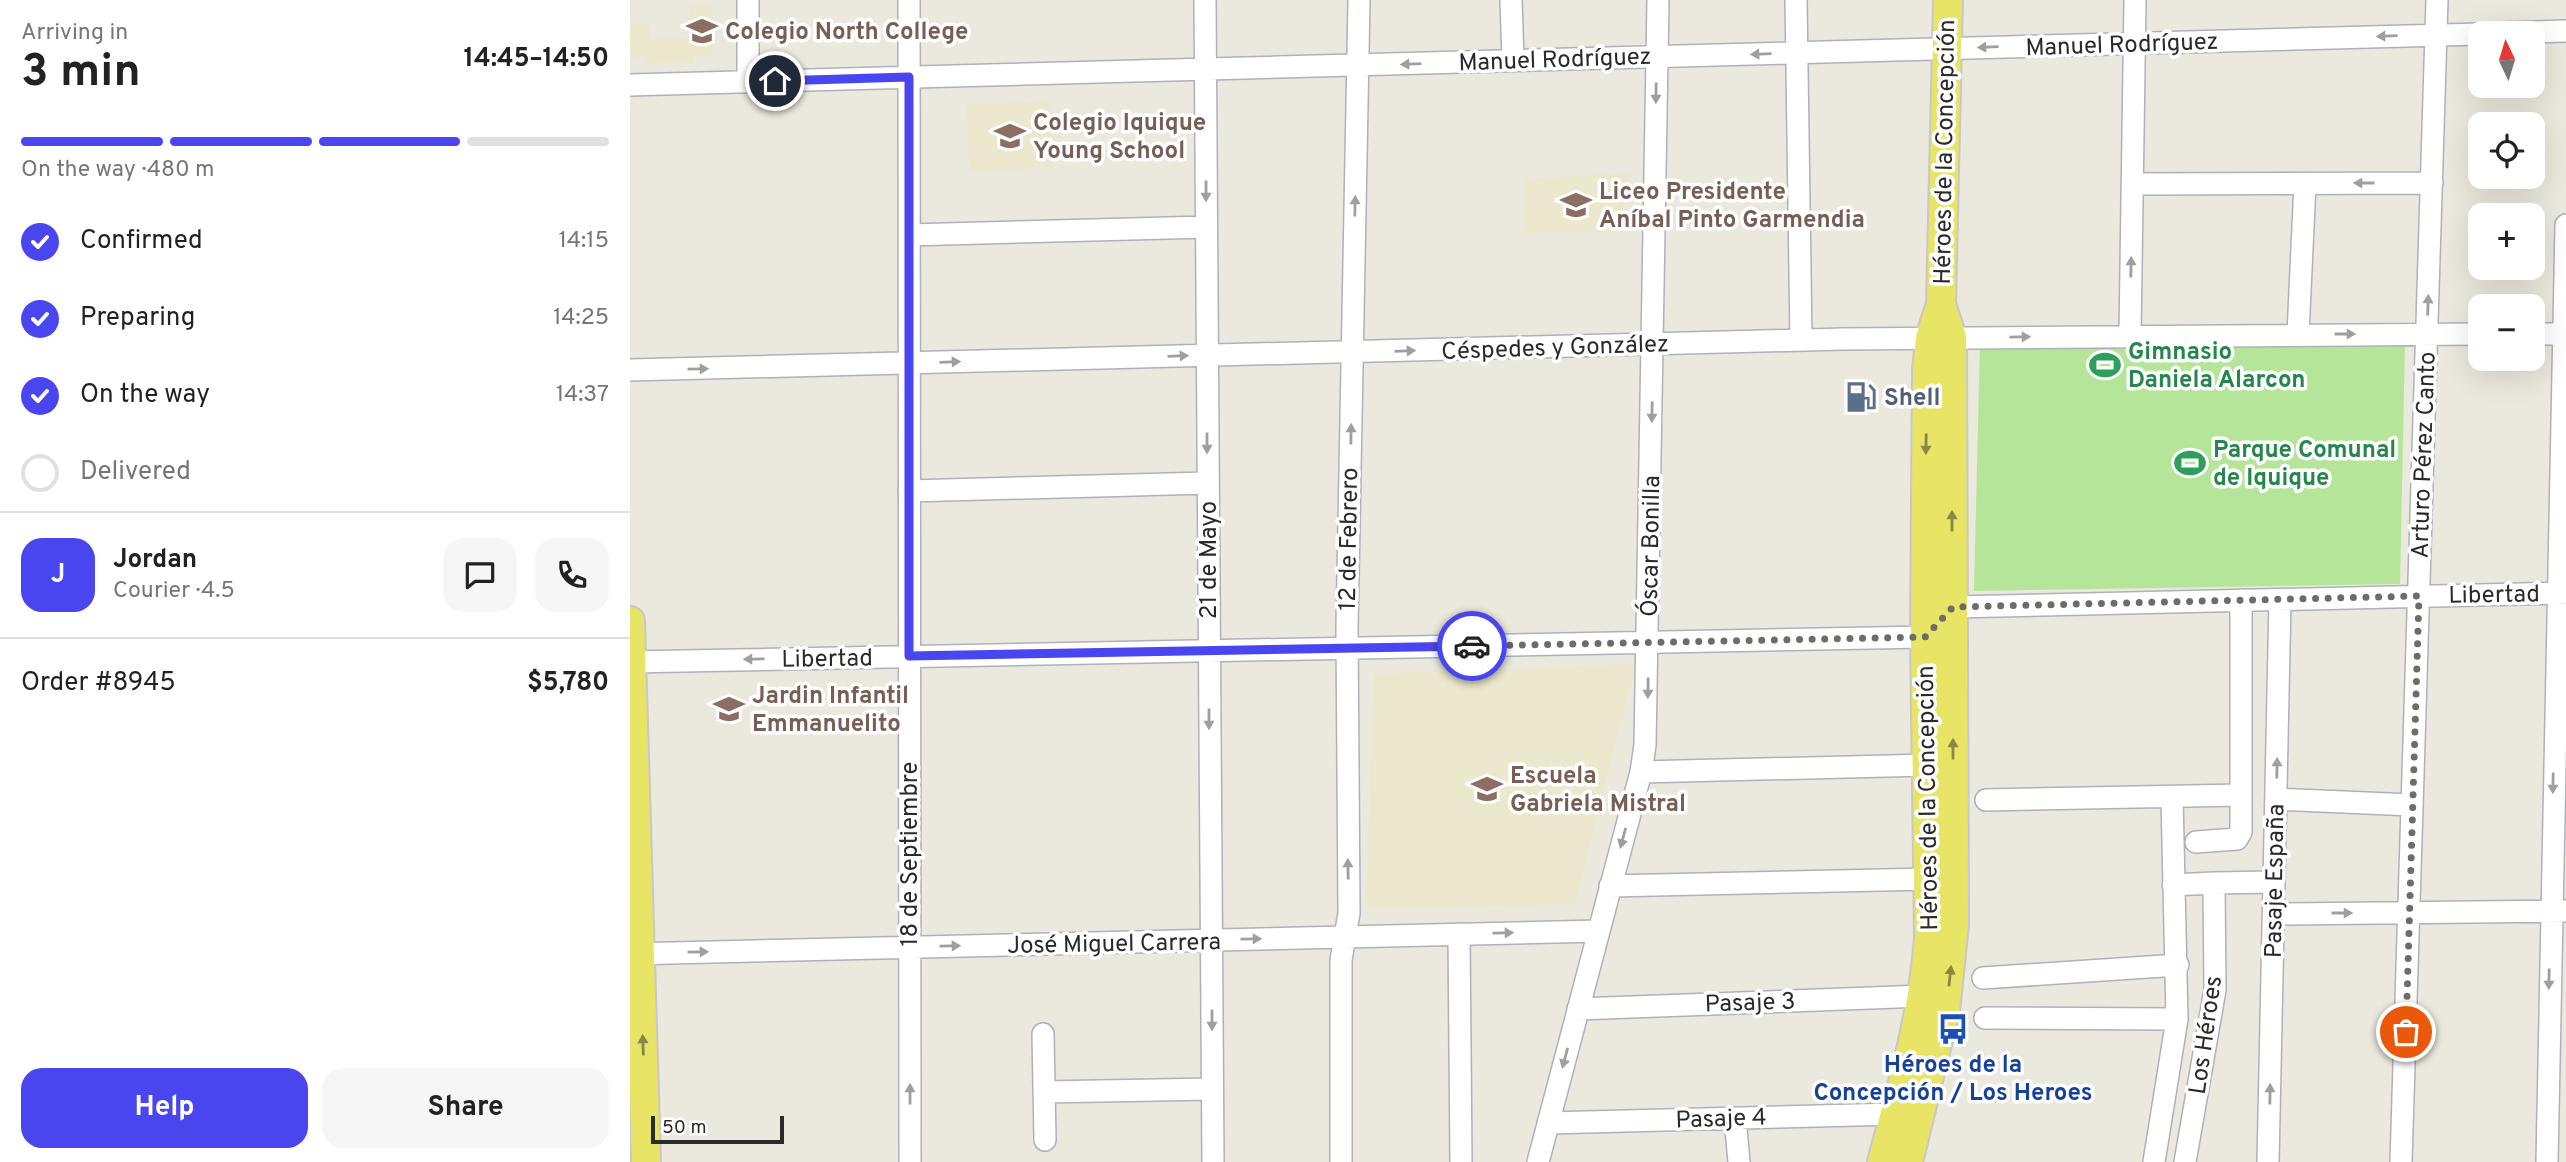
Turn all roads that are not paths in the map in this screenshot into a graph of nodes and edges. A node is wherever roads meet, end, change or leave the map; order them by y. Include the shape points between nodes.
1 (748, 0) edge
2 (909, 0) edge
3 (1205, 0) edge
4 (1359, 0) edge
5 (1511, 0) edge
6 (1657, 0) edge
7 (1796, 0) edge
8 (1948, 0) edge
9 (2135, 0) edge
10 (2437, 0) edge
11 (2545, 32) edge
12 (2566, 32) edge
13 (2468, 34) edge
14 (2436, 35) junction
15 (2135, 43) junction
16 (1948, 49) junction
17 (1798, 53) junction
18 (1657, 57) junction
19 (1513, 60) junction
20 (1358, 65) junction
21 (1205, 69) junction
22 (909, 77) junction
23 (748, 82) junction
24 (630, 85) edge
25 (2432, 183) junction
26 (2133, 184) junction
27 (2305, 184) junction
28 (2566, 225) edge
29 (1206, 227) junction
30 (909, 235) junction
31 (2298, 334) junction
32 (2427, 334) junction
33 (2468, 334) edge
34 (2545, 334) edge
35 (2564, 334) edge
36 (2130, 335) junction
37 (1941, 338) junction
38 (1801, 340) junction
39 (1654, 344) junction
40 (1352, 352) junction
41 (1207, 355) junction
42 (909, 363) junction
43 (630, 370) edge
44 (1207, 483) junction
45 (909, 491) junction
46 (2562, 593) edge
47 (2419, 596) junction
48 (2241, 600) junction
49 (2280, 600) junction
50 (1953, 607) junction
51 (630, 621) edge
52 (1925, 637) junction
53 (1648, 643) junction
54 (1346, 649) junction
55 (1208, 651) junction
56 (909, 656) junction
57 (631, 662) edge
58 (1927, 765) junction
59 (1641, 772) junction
60 (2241, 795) junction
61 (2172, 797) junction
62 (2276, 799) junction
63 (1986, 800) dead end
64 (2412, 804) junction
65 (2196, 842) dead end
66 (1930, 879) junction
67 (2274, 882) junction
68 (2214, 883) junction
69 (2173, 885) junction
70 (1610, 886) junction
71 (2558, 911) edge
72 (2409, 912) junction
73 (2274, 914) junction
74 (1598, 931) junction
75 (1460, 934) junction
76 (1345, 937) junction
77 (1211, 940) junction
78 (909, 947) junction
79 (635, 954) edge
80 (2178, 965) junction
81 (1983, 978) dead end
82 (1923, 996) junction
83 (1578, 1009) junction
84 (1985, 1018) dead end
85 (2177, 1019) junction
86 (1043, 1034) dead end
87 (637, 1082) edge
88 (1212, 1088) junction
89 (1044, 1092) junction
90 (1895, 1114) junction
91 (1735, 1118) junction
92 (1548, 1123) junction
93 (1045, 1140) dead end
94 (646, 1162) edge
95 (910, 1162) edge
96 (1213, 1162) edge
97 (1341, 1162) edge
98 (1461, 1162) edge
99 (1538, 1162) edge
100 (1739, 1162) edge
101 (1882, 1162) edge
102 (1908, 1162) edge
103 (2154, 1162) edge
104 (2185, 1162) edge
105 (2268, 1162) edge
106 (2402, 1162) edge
107 (2547, 1162) edge

1 - 23 street
2 - 22 street, 18 de Septiembre
3 - 21 street, 21 de Mayo
4 - 20 street, 12 de Febrero
5 - 19 street
6 - 18 street, Óscar Bonilla
7 - 17 street
8 - 16 main road, Héroes de la Concepción
9 - 15 street
10 - 14 street, Arturo Pérez Canto
11 - 12 street
13 - 14 street, Manuel Rodríguez
14 -> 15 street, Manuel Rodríguez
14 - 25 street, Arturo Pérez Canto
15 -> 16 street, Manuel Rodríguez
15 - 26 street
16 - 17 street, Manuel Rodríguez
16 - 37 main road, Héroes de la Concepción
17 -> 18 street, Manuel Rodríguez
17 - 38 street
18 - 19 street, Manuel Rodríguez
18 -> 39 street, Óscar Bonilla
19 -> 20 street, Manuel Rodríguez
20 - 21 street, Manuel Rodríguez
40 -> 20 street, 12 de Febrero
21 - 22 street, Manuel Rodríguez
21 -> 29 street, 21 de Mayo
22 - 23 street, Manuel Rodríguez
22 - 30 street, 18 de Septiembre
23 - 24 street, Manuel Rodríguez
25 -> 27 street
32 -> 25 street, Arturo Pérez Canto
26 - 27 street
36 -> 26 street
27 - 31 street
28 - 35 street
29 - 30 street
29 - 41 street, 21 de Mayo
30 - 42 street, 18 de Septiembre
31 -> 32 street, Céspedes y González
31 - 36 street, Céspedes y González
32 - 33 street, Céspedes y González
32 - 47 street, Arturo Pérez Canto
34 - 35 street
35 - 46 street
37 -> 36 street, Céspedes y González
37 - 38 street, Céspedes y González
50 -> 37 main road, Héroes de la Concepción
37 -> 52 main road, Héroes de la Concepción via 1927,371
38 - 39 street, Céspedes y González
40 -> 39 street, Céspedes y González
39 -> 53 street, Óscar Bonilla
40 - 41 street, Céspedes y González
54 -> 40 street, 12 de Febrero
42 -> 41 street, Céspedes y González
41 -> 44 street, 21 de Mayo
43 -> 42 street, Céspedes y González
42 - 45 street, 18 de Septiembre
44 - 45 street
44 - 55 street, 21 de Mayo
45 - 56 street, 18 de Septiembre
46 - 47 street, Libertad
46 -> 71 street
47 - 49 street, Libertad
47 - 64 street, Arturo Pérez Canto
48 - 49 street, Libertad
48 - 50 street, Libertad
48 - 60 street
62 -> 49 street, Pasaje España
50 - 52 street
102 -> 50 main road, Héroes de la Concepción via 1940,1040 1953,954
51 - 57 main road
52 - 53 street, Libertad
52 - 58 main road, Héroes de la Concepción
53 - 54 street, Libertad
53 -> 59 street, Óscar Bonilla
54 - 55 street, Libertad
76 -> 54 street, 12 de Febrero via 1349,913
55 - 56 street, Libertad
55 -> 77 street, 21 de Mayo
56 -> 57 street, Libertad
56 - 78 street, 18 de Septiembre
57 - 79 main road
58 - 59 street
58 - 66 main road, Héroes de la Concepción
59 -> 70 street, Óscar Bonilla
60 - 61 street
60 - 65 street via 2237,839
61 - 63 street
61 - 69 street
62 - 64 street
62 - 67 street, Pasaje España
64 - 72 street, Arturo Pérez Canto
66 - 70 street
66 - 82 main road, Héroes de la Concepción
67 - 68 street
67 - 73 street, Pasaje España
68 - 69 street
68 - 104 street, Los Héroes via 2215,990
69 - 80 street
70 - 74 street, Óscar Bonilla
71 - 72 street
71 -> 107 street
73 -> 72 street
72 - 106 street, Arturo Pérez Canto
105 -> 73 street, Pasaje España
75 -> 74 street, José Miguel Carrera
74 - 83 street, Óscar Bonilla
75 - 76 street, José Miguel Carrera
75 - 98 street
77 -> 76 street, José Miguel Carrera
76 - 97 street, 12 de Febrero
78 -> 77 street, José Miguel Carrera
77 -> 88 street, 21 de Mayo
79 -> 78 street, José Miguel Carrera
95 -> 78 street, 18 de Septiembre
87 -> 79 main road
80 - 81 street
80 - 85 street
82 - 83 street, Pasaje 3
82 - 90 main road, Héroes de la Concepción
83 -> 92 street, Óscar Bonilla
84 - 85 street
85 - 103 street
86 - 89 street
87 - 94 main road
88 - 89 street
88 - 96 street, 21 de Mayo
89 - 93 street
90 - 91 street, Pasaje 4
90 - 101 main road, Héroes de la Concepción
91 - 92 street, Pasaje 4
91 - 100 street
92 - 99 street, Óscar Bonilla

